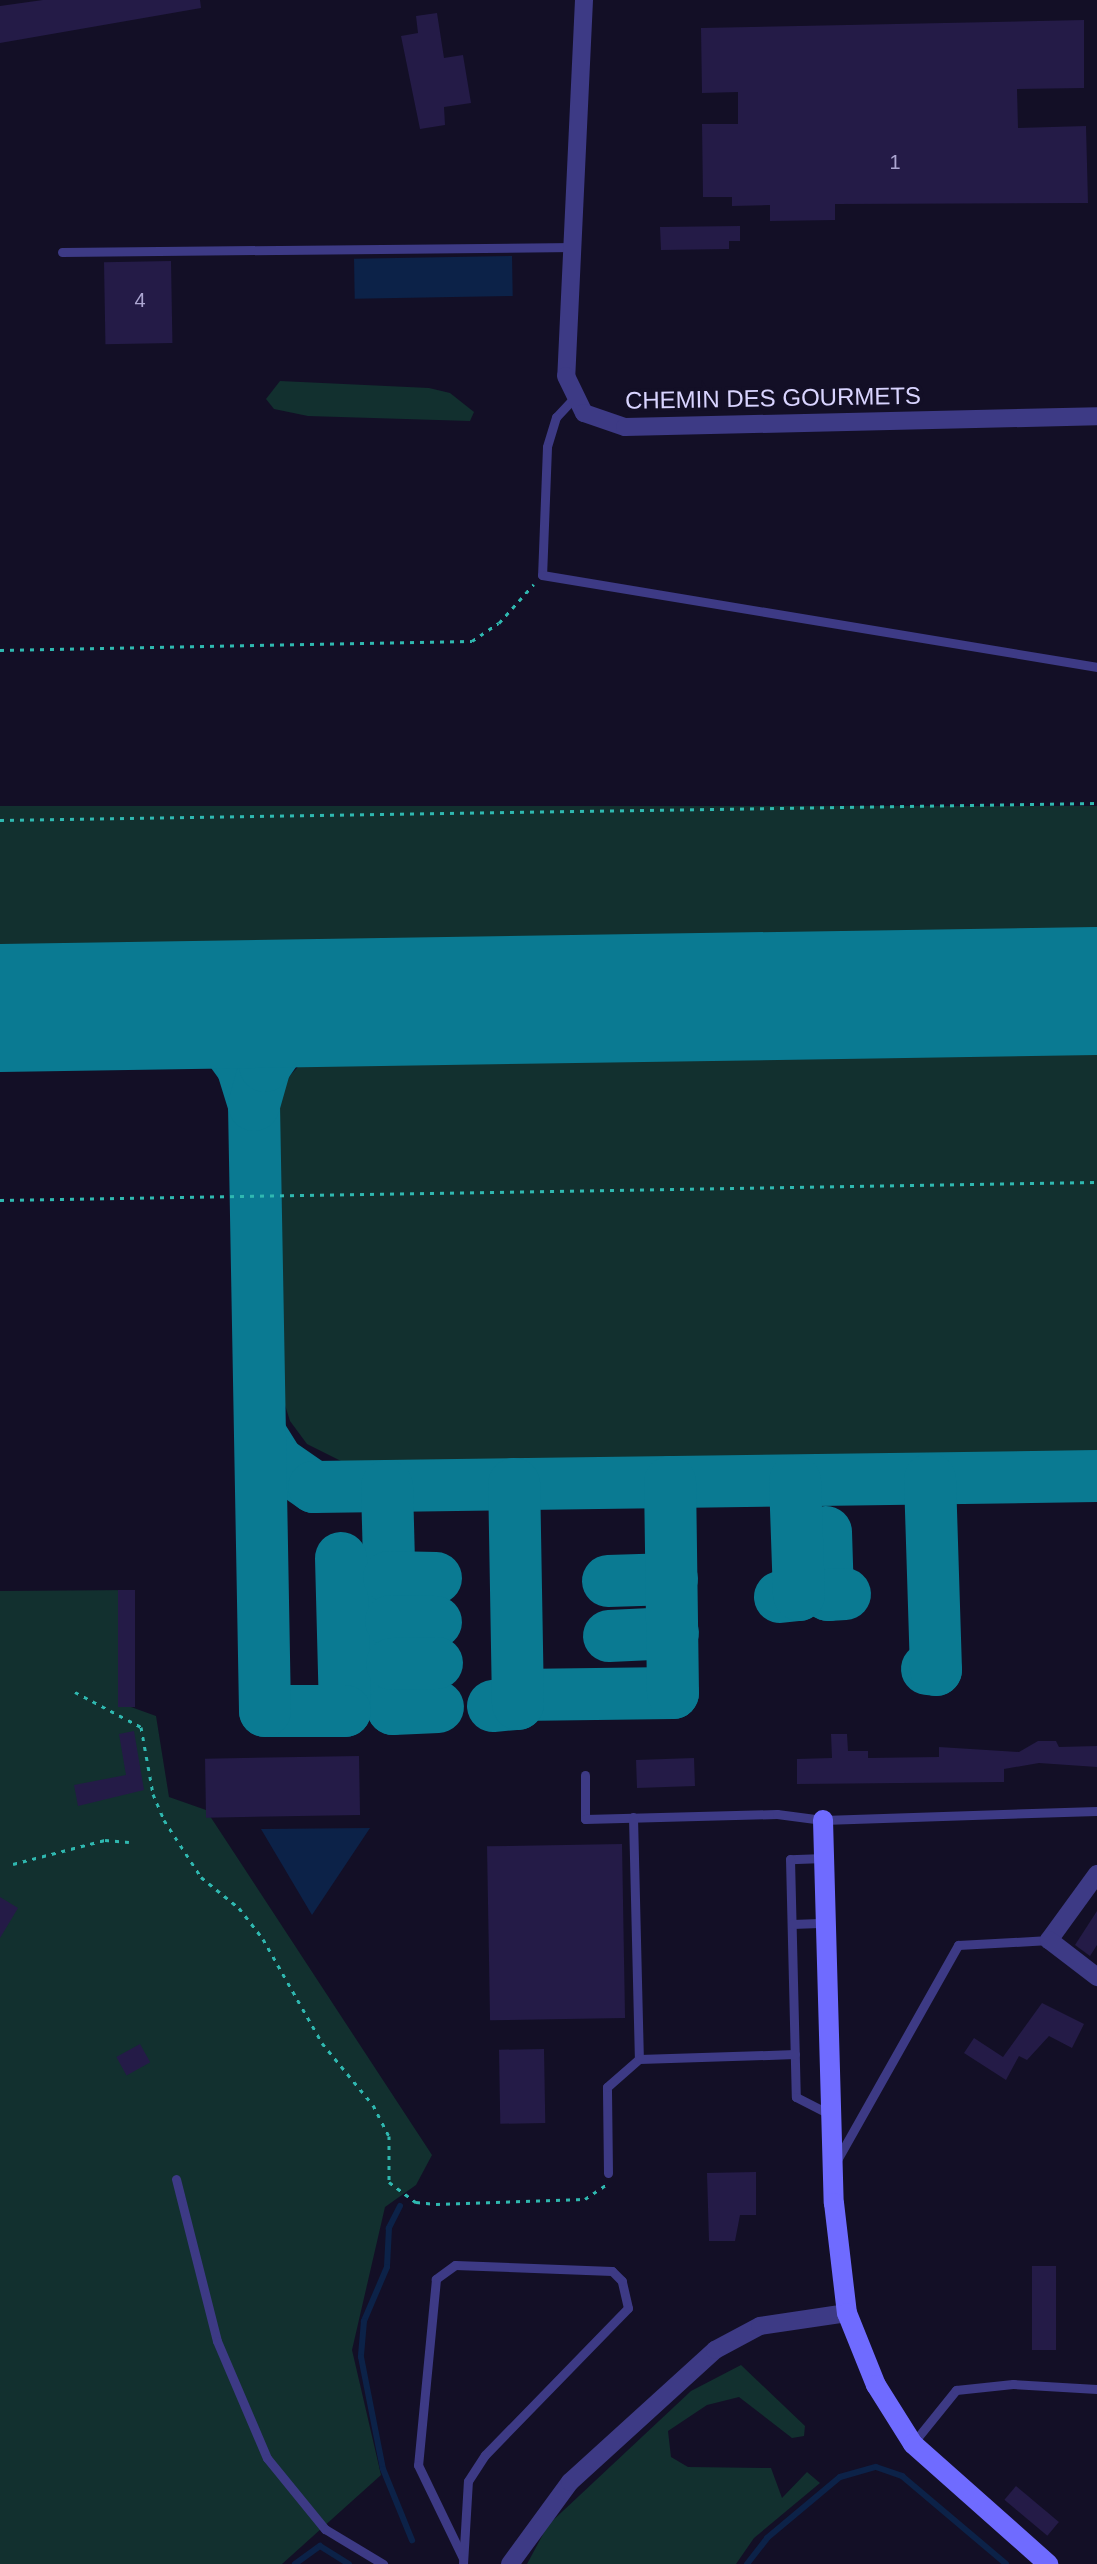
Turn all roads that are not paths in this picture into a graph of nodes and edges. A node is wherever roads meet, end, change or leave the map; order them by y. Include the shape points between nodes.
1 (584, 0) edge
2 (575, 247) junction
3 (62, 252) dead end
4 (573, 399) junction
5 (1097, 416) edge
6 (1097, 667) edge
7 (585, 1775) dead end
8 (1097, 1811) edge
9 (633, 1817) junction
10 (823, 1820) junction
11 (824, 1858) junction
12 (1097, 1874) edge
13 (826, 1923) junction
14 (792, 1924) junction
15 (1049, 1940) junction
16 (1097, 1977) edge
17 (795, 2054) junction
18 (639, 2059) junction
19 (832, 2115) junction
20 (833, 2166) junction
21 (608, 2173) road end
22 (176, 2179) dead end
23 (847, 2313) junction
24 (1097, 2389) edge
25 (913, 2444) junction
26 (463, 2561) edge
27 (383, 2564) edge
28 (510, 2564) edge
29 (1048, 2564) edge

1 - 2 street
2 - 3 lane
2 - 4 street via 566,376
4 - 5 street, CHEMIN DES GOURMETS via 600,423 625,427
4 - 6 lane via 556,417 547,447 542,575
7 - 9 lane via 585,1819
8 - 10 lane
9 - 10 lane via 777,1814
9 - 18 lane
10 - 11 street
11 - 13 street
11 - 14 lane via 790,1859
12 - 15 street
13 - 14 lane
13 - 19 street
14 - 17 lane
15 - 16 street
15 - 20 lane via 958,1945
17 - 18 lane
17 - 19 lane via 796,2097
18 - 21 lane via 607,2087
19 - 20 street
20 - 23 street via 837,2259
22 - 27 lane via 217,2341 267,2458 325,2529
23 - 25 street via 876,2385
23 - 28 street via 760,2326 728,2341 570,2482
24 - 25 lane via 1013,2384 956,2390
25 - 29 street
26 - 26 lane via 418,2465 436,2279 455,2265 612,2271 622,2281 628,2308 485,2455 468,2481

